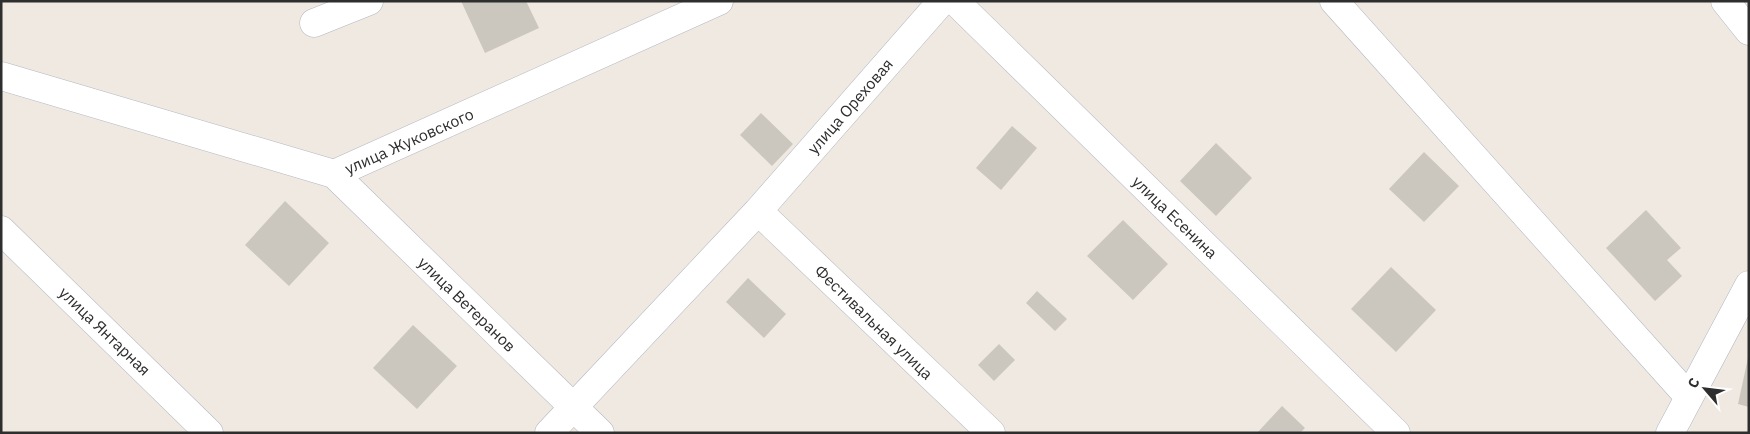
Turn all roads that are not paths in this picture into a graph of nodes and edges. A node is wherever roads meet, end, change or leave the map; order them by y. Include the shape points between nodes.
1 (369, 1) edge
2 (719, 1) edge
3 (942, 1) edge
4 (955, 1) edge
5 (1334, 1) edge
6 (1725, 1) edge
7 (314, 23) dead end
8 (1749, 31) edge
9 (1, 76) edge
10 (334, 174) junction
11 (758, 211) junction
12 (1, 230) edge
13 (1749, 284) edge
14 (1689, 397) junction
15 (573, 407) junction
16 (209, 433) edge
17 (549, 433) edge
18 (600, 433) edge
19 (991, 433) edge
20 (1396, 433) edge
21 (1670, 433) edge

1 - 7 street
2 - 10 street, улица Жуковского
3 - 11 street, улица Ореховая
4 - 20 street, улица Есенина
5 - 14 street
6 - 8 street
9 - 10 street, улица Жуковского
10 - 15 street, улица Ветеранов
11 - 15 street, улица Ореховая
11 - 19 street, Фестивальная улица
12 - 16 street, улица Янтарная
13 - 14 street
14 - 21 street
15 - 17 street, улица Ореховая
15 - 18 street, улица Ветеранов

